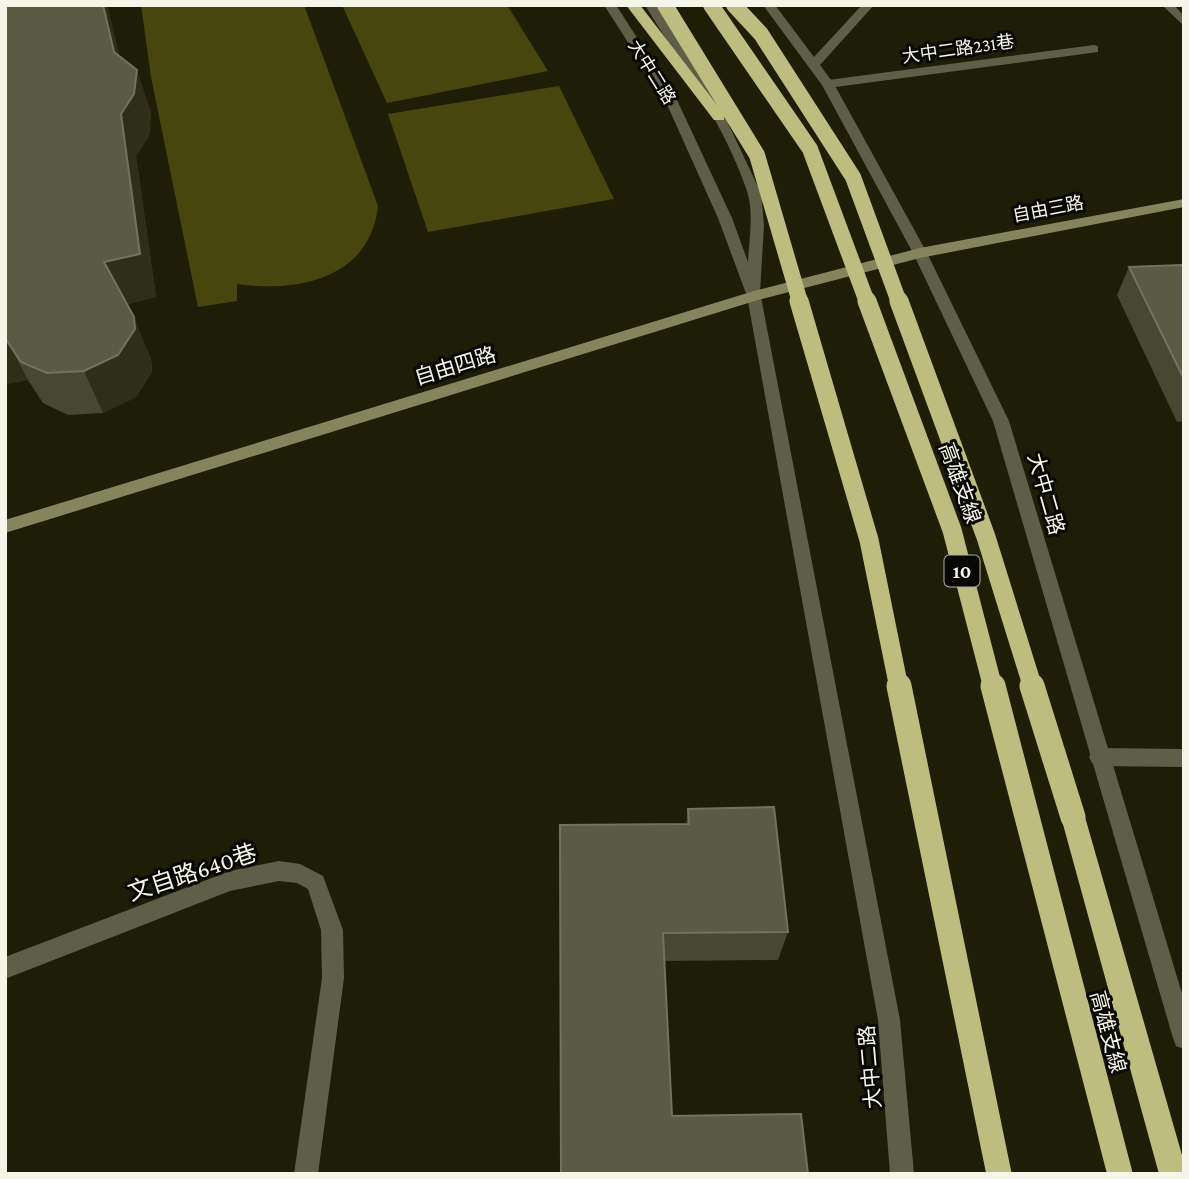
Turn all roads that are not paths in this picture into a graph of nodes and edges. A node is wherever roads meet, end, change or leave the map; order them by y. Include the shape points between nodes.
1 (610, 5) edge
2 (633, 5) edge
3 (651, 5) edge
4 (665, 5) edge
5 (711, 5) edge
6 (734, 5) edge
7 (769, 5) edge
8 (868, 5) edge
9 (1168, 5) edge
10 (1184, 23) edge
11 (1094, 49) dead end
12 (815, 64) junction
13 (828, 85) junction
14 (719, 117) junction
15 (1184, 203) edge
16 (920, 253) junction
17 (754, 296) junction
18 (5, 527) edge
19 (1099, 757) junction
20 (1184, 758) edge
21 (5, 968) edge
22 (1184, 1038) edge
23 (306, 1174) edge
24 (902, 1174) edge
25 (999, 1174) edge
26 (1120, 1174) edge
27 (1173, 1174) edge

1 - 17 street, 大中二路 via 671,100 725,218
2 - 14 highway
3 - 14 street, 大中二路
4 - 25 highway, bridge via 757,155 869,540
5 - 26 highway, 高雄支線 / 10, bridge via 810,149 952,530
6 - 27 highway, bridge via 761,34 853,177 986,537 1073,817
7 - 12 street, 大中二路
8 - 12 street
9 - 10 street
11 - 13 street, 大中二路231巷
12 - 13 street, 大中二路
13 - 16 street, 大中二路
14 - 17 street, 大中二路 via 754,193
15 - 16 street, 自由三路
16 - 17 street, 自由四路
16 - 19 street, 大中二路 via 1001,421
17 - 18 street, 自由四路
17 - 24 street, 大中二路 via 889,1020
19 - 20 street
19 - 22 street, 大中二路
21 - 23 street, 文自路640巷 via 230,881 279,871 300,874 316,883 332,930 333,978

